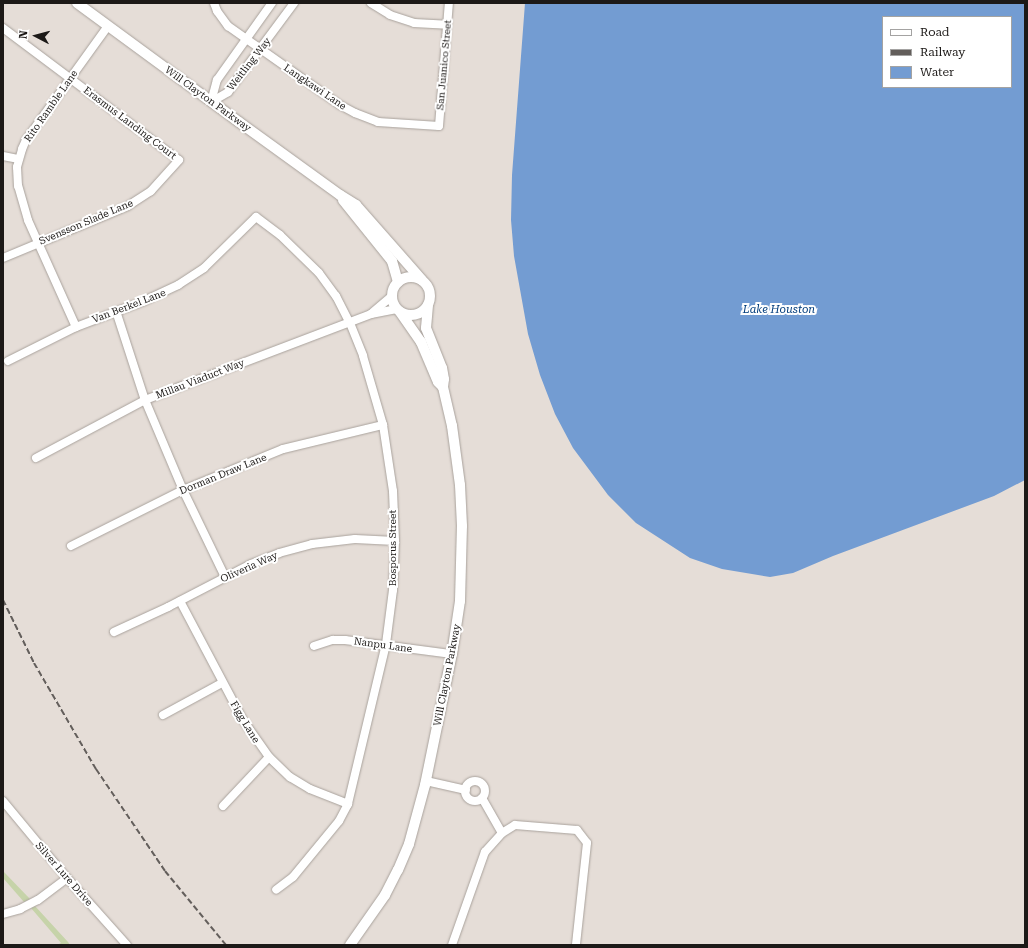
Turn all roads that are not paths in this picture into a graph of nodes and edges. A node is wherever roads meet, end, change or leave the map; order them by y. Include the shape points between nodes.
1 (77, 3) edge
2 (214, 3) edge
3 (272, 3) edge
4 (294, 3) edge
5 (371, 3) edge
6 (449, 3) edge
7 (447, 25) junction
8 (108, 26) junction
9 (3, 28) edge
10 (246, 39) junction
11 (260, 49) junction
12 (71, 78) junction
13 (211, 102) junction
14 (439, 126) joint
15 (3, 156) edge
16 (18, 159) junction
17 (179, 160) joint
18 (340, 195) junction
19 (256, 218) joint
20 (38, 242) junction
21 (3, 258) edge
22 (422, 280) junction
23 (398, 282) junction
24 (392, 296) junction
25 (428, 306) junction
26 (116, 311) junction
27 (398, 311) junction
28 (371, 314) junction
29 (350, 323) junction
30 (76, 326) junction
31 (8, 362) dead end
32 (443, 387) junction
33 (145, 400) junction
34 (383, 424) junction
35 (36, 458) dead end
36 (183, 490) junction
37 (395, 541) junction
38 (71, 546) dead end
39 (225, 577) junction
40 (180, 601) junction
41 (114, 632) dead end
42 (386, 644) junction
43 (314, 646) dead end
44 (452, 654) junction
45 (222, 683) junction
46 (163, 715) dead end
47 (268, 758) junction
48 (426, 781) junction
49 (466, 790) junction
50 (482, 798) junction
51 (3, 801) edge
52 (348, 804) junction
53 (223, 806) dead end
54 (502, 833) junction
55 (66, 878) junction
56 (276, 890) dead end
57 (3, 914) edge
58 (127, 945) edge
59 (350, 945) edge
60 (452, 945) edge
61 (576, 945) edge

1 - 8 street, Will Clayton Parkway
2 - 10 street, Langkawi Lane via 228,26
3 - 10 street, Weitling Way
4 - 11 street, Weitling Way
5 - 7 street via 390,15 414,23
6 - 7 street, San Juanico Street
7 - 14 street, San Juanico Street
8 - 12 street, Rito Ramble Lane
8 - 13 street, Will Clayton Parkway
9 - 12 street, Erasmus Landing Court
10 - 11 street, Langkawi Lane
10 - 13 street, Weitling Way via 217,80
11 - 13 street, Weitling Way via 228,92
11 - 14 street, Langkawi Lane via 355,113 378,122
12 - 16 street, Rito Ramble Lane via 26,140
12 - 17 street, Erasmus Landing Court
13 - 18 street, Will Clayton Parkway
15 - 16 street
16 - 20 street, Rito Ramble Lane via 18,186
17 - 20 street, Svensson Slade Lane via 151,190 128,206
18 - 22 street, Will Clayton Parkway via 356,205
18 - 23 street, Will Clayton Parkway via 392,261
19 - 26 street, Van Berkel Lane via 215,258 190,278 160,294
19 - 29 street, Bosporus Street via 280,235 319,273 336,296
20 - 21 street, Svensson Slade Lane
20 - 30 street, Rito Ramble Lane
22 - 23 street via 411,277
22 - 25 street via 429,289
23 - 24 street
24 - 27 street
24 - 28 street, Millau Viaduct Way
25 - 27 street via 415,315
25 - 32 street, Will Clayton Parkway via 426,328 442,368
26 - 30 street, Van Berkel Lane
26 - 33 street
27 - 28 street, Millau Viaduct Way
27 - 32 street, Will Clayton Parkway via 421,342 438,382
28 - 29 street, Millau Viaduct Way
29 - 33 street, Millau Viaduct Way
29 - 34 street, Bosporus Street via 363,356
30 - 31 street, Van Berkel Lane
32 - 44 street, Will Clayton Parkway via 457,456 462,526 460,601
33 - 35 street, Millau Viaduct Way
33 - 36 street
34 - 36 street, Dorman Draw Lane via 283,449
34 - 37 street, Bosporus Street via 393,491
36 - 38 street, Dorman Draw Lane
36 - 39 street
37 - 39 street, Oliveria Way via 355,539 312,544 279,553
37 - 42 street, Bosporus Street via 393,590
39 - 40 street, Oliveria Way
40 - 41 street, Oliveria Way
40 - 45 street, Figg Lane
42 - 43 street, Nanpu Lane via 333,640
42 - 44 street, Nanpu Lane
42 - 52 street, Bosporus Street
44 - 48 street, Will Clayton Parkway
45 - 46 street
45 - 47 street, Figg Lane via 252,736
47 - 52 street, Figg Lane via 290,777 329,798
47 - 53 street
48 - 49 street
48 - 59 street, Will Clayton Parkway via 398,870 385,895
49 - 50 street via 471,800 477,801
49 - 50 street via 472,782 478,782 485,789
50 - 54 street
51 - 55 street, Silver Lure Drive
52 - 56 street, Bosporus Street via 339,821 293,877
54 - 60 street via 485,852
54 - 61 street via 515,825 577,830 587,843
55 - 57 street via 38,900
55 - 58 street, Silver Lure Drive

